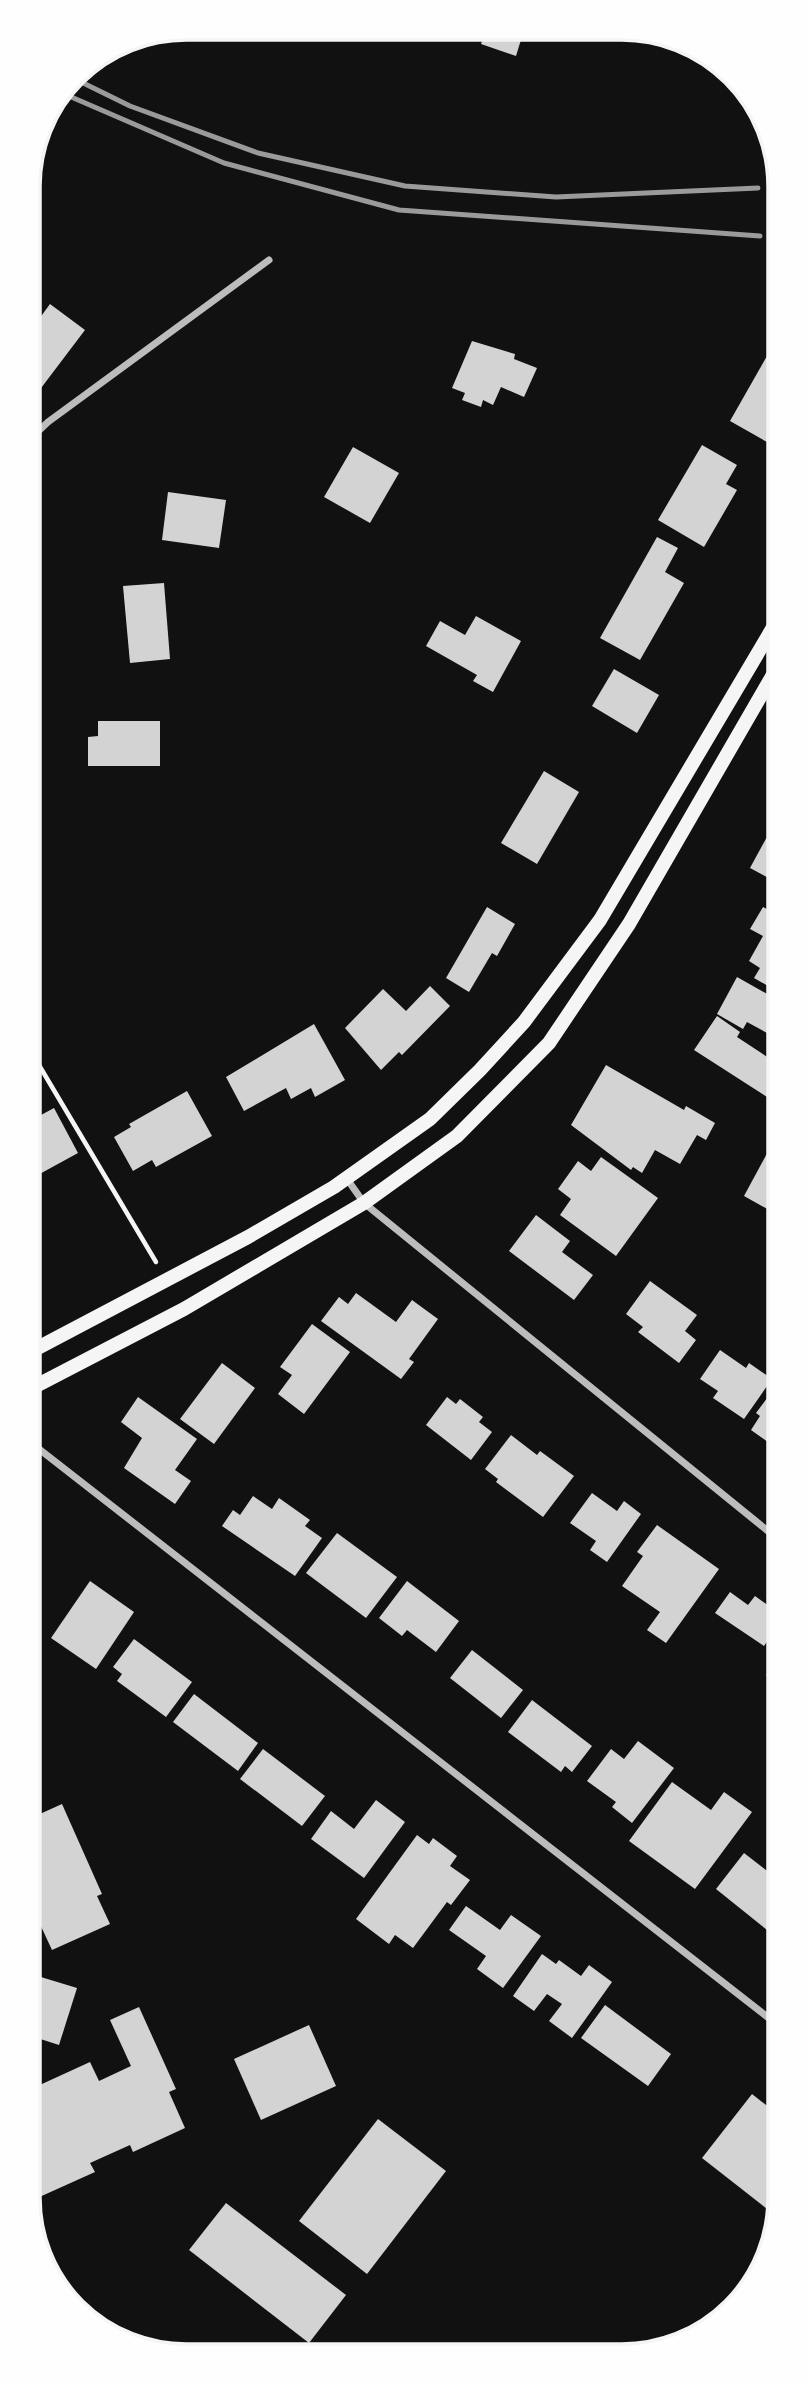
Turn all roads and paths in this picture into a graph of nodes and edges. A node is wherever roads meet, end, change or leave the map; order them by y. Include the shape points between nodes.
1 (269, 260) dead end
2 (41, 429) edge
3 (768, 636) edge
4 (768, 684) edge
5 (41, 1068) edge
6 (347, 1178) junction
7 (364, 1203) junction
8 (166, 1279) junction
9 (40, 1346) edge
10 (40, 1384) edge
11 (40, 1450) edge
12 (767, 1531) edge
13 (767, 2017) edge

1 - 2 street
3 - 6 main road via 600,920 524,1022 430,1119
4 - 7 main road via 629,924 550,1043 457,1136
5 - 8 path
6 - 7 street
6 - 8 main road
7 - 10 main road via 184,1309
7 - 12 street
8 - 9 main road
11 - 13 street

